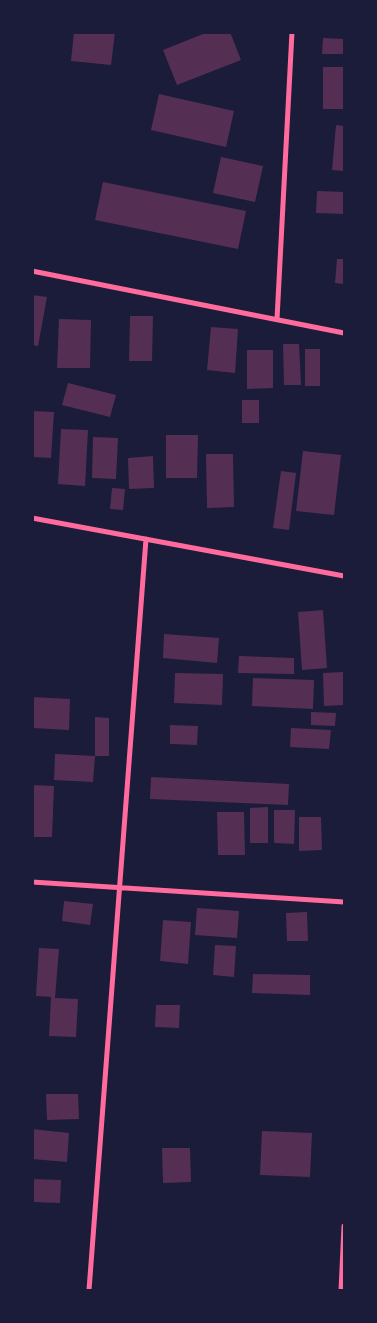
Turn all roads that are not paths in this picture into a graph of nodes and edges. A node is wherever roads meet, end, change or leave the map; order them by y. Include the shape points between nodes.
1 (292, 32) edge
2 (32, 271) edge
3 (276, 319) junction
4 (344, 333) edge
5 (32, 518) edge
6 (146, 539) junction
7 (344, 576) edge
8 (32, 882) edge
9 (119, 887) junction
10 (344, 902) edge
11 (344, 1226) edge
12 (90, 1290) edge
13 (341, 1290) edge

1 - 3 street
2 - 3 street
3 - 4 street
5 - 6 street
6 - 7 street
6 - 9 street
8 - 9 street
9 - 10 street
9 - 12 street
11 - 13 street

